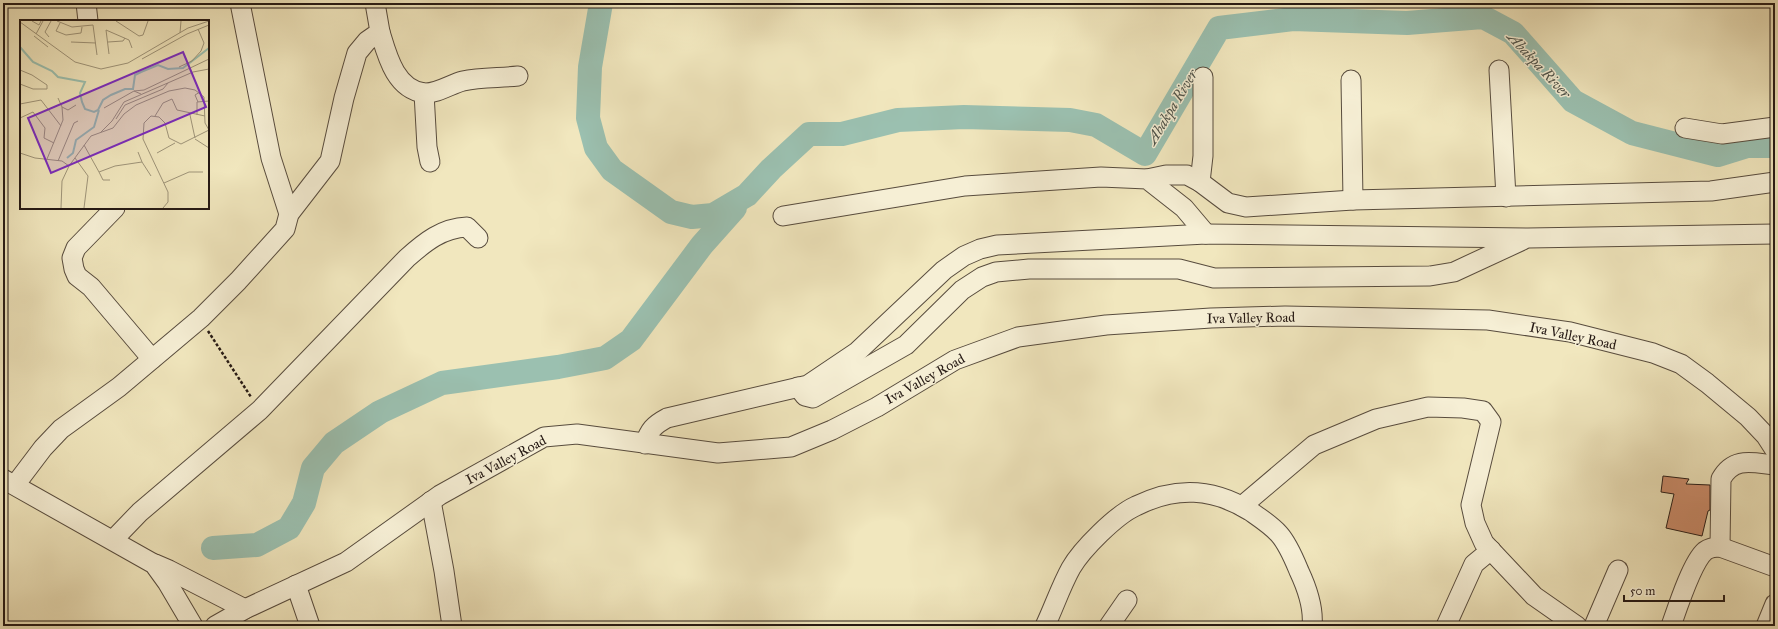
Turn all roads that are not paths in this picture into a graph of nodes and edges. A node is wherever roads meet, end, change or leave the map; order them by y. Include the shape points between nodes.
1 (86, 3) edge
2 (240, 3) edge
3 (375, 3) edge
4 (88, 20) edge
5 (380, 32) junction
6 (1499, 70) dead end
7 (518, 76) dead end
8 (1203, 77) dead end
9 (1351, 80) dead end
10 (424, 93) junction
11 (1775, 127) edge
12 (1685, 128) dead end
13 (430, 162) dead end
14 (1147, 179) junction
15 (1200, 182) junction
16 (1775, 182) edge
17 (1506, 197) junction
18 (1353, 200) junction
19 (114, 209) edge
20 (289, 214) junction
21 (783, 216) dead end
22 (1206, 234) junction
23 (1775, 234) edge
24 (478, 238) dead end
25 (1528, 238) junction
26 (152, 359) junction
27 (798, 387) junction
28 (645, 444) junction
29 (1775, 450) edge
30 (1775, 465) edge
31 (9, 482) edge
32 (431, 501) junction
33 (1242, 506) junction
34 (113, 540) junction
35 (1720, 547) junction
36 (1491, 550) junction
37 (154, 564) junction
38 (1775, 567) edge
39 (1618, 570) dead end
40 (296, 585) junction
41 (1127, 600) dead end
42 (1775, 604) edge
43 (245, 609) junction
44 (193, 626) edge
45 (215, 626) edge
46 (310, 626) edge
47 (452, 626) edge
48 (1045, 626) edge
49 (1109, 626) edge
50 (1312, 626) edge
51 (1446, 626) edge
52 (1576, 626) edge
53 (1594, 626) edge
54 (1671, 626) edge
55 (1766, 626) edge

1 - 4 street
2 - 20 street via 271,158
3 - 5 street
5 - 10 street via 391,66 400,80
5 - 20 street via 367,41 357,53 330,161
6 - 17 street
7 - 10 street via 463,81
8 - 15 street via 1203,156
9 - 18 street
10 - 13 street
11 - 12 street via 1722,134
14 - 15 street via 1166,175 1187,175
14 - 21 street via 1101,177 965,186
14 - 22 street via 1184,208
15 - 18 street via 1228,203 1246,207
16 - 17 street via 1711,191
17 - 18 street
19 - 26 street via 76,248 72,258 74,269
20 - 26 street via 285,229 238,281 201,318
22 - 25 street
22 - 27 street via 997,245 980,249 964,256 944,270 857,352 808,385
23 - 25 street
24 - 34 street via 467,227 453,228 423,244 260,410 140,512
25 - 27 street via 1454,272 1430,276 1214,278 1179,269 1029,268 996,272 982,277 962,290 906,345 893,354 813,398 805,396
26 - 31 street via 119,387 61,429
27 - 28 street via 667,418 655,424 648,433
28 - 29 street, Iva Valley Road via 718,453 791,447 877,407 955,360 1018,337 1106,326 1211,318 1284,316 1488,320 1570,332 1653,353 1681,364 1707,383 1748,417
28 - 32 street, Iva Valley Road via 577,434 544,437
30 - 35 street via 1733,464 1726,470 1721,479
31 - 34 street
32 - 40 street, Iva Valley Road via 346,562
32 - 47 street
33 - 36 street via 1314,445 1376,419 1428,408 1483,411 1491,422 1471,505 1475,523 1484,543
33 - 48 street via 1216,494 1180,492 1135,506 1108,525 1072,568
33 - 50 street via 1279,534 1294,559 1306,586 1313,617
34 - 37 street
35 - 38 street
35 - 54 street via 1704,552 1687,581
36 - 51 street via 1474,564
36 - 52 street via 1534,596
37 - 43 street
37 - 44 street
39 - 53 street
40 - 43 street, Iva Valley Road
40 - 46 street
41 - 49 street
42 - 55 street
43 - 45 street, Iva Valley Road

